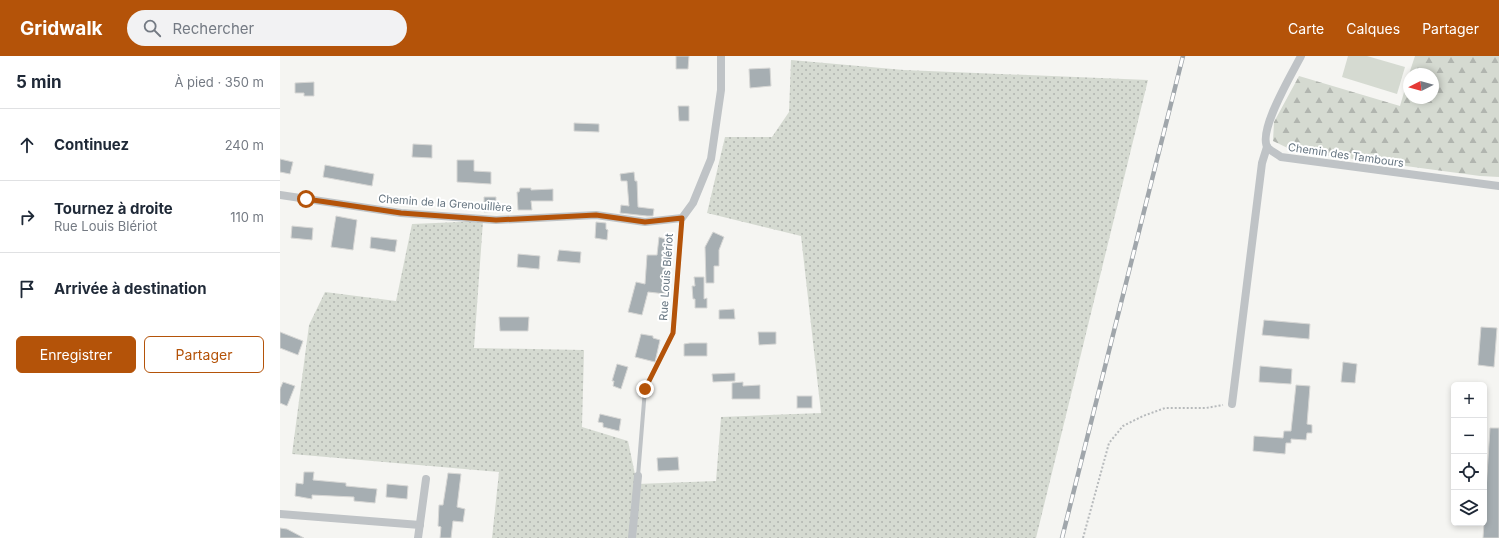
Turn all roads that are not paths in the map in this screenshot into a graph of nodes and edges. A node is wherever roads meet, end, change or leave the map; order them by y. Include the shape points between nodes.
1 (721, 56) edge
2 (1301, 56) edge
3 (1267, 147) junction
4 (1499, 186) edge
5 (280, 195) edge
6 (682, 218) junction
7 (1232, 404) road end
8 (638, 476) joint
9 (426, 479) dead end
10 (280, 514) edge
11 (420, 525) junction
12 (418, 538) edge
13 (632, 538) edge

1 - 6 street via 721,90 711,159 693,203
2 - 3 street via 1272,111 1265,139
3 - 4 street, Chemin des Tambours via 1281,157
3 - 7 street via 1262,163
5 - 6 street, Chemin de la Grenouillère via 401,213 496,220 596,215 645,222
6 - 8 lane, Rue Louis Blériot via 673,333 645,389
8 - 13 street
9 - 11 street
10 - 11 street
11 - 12 street

